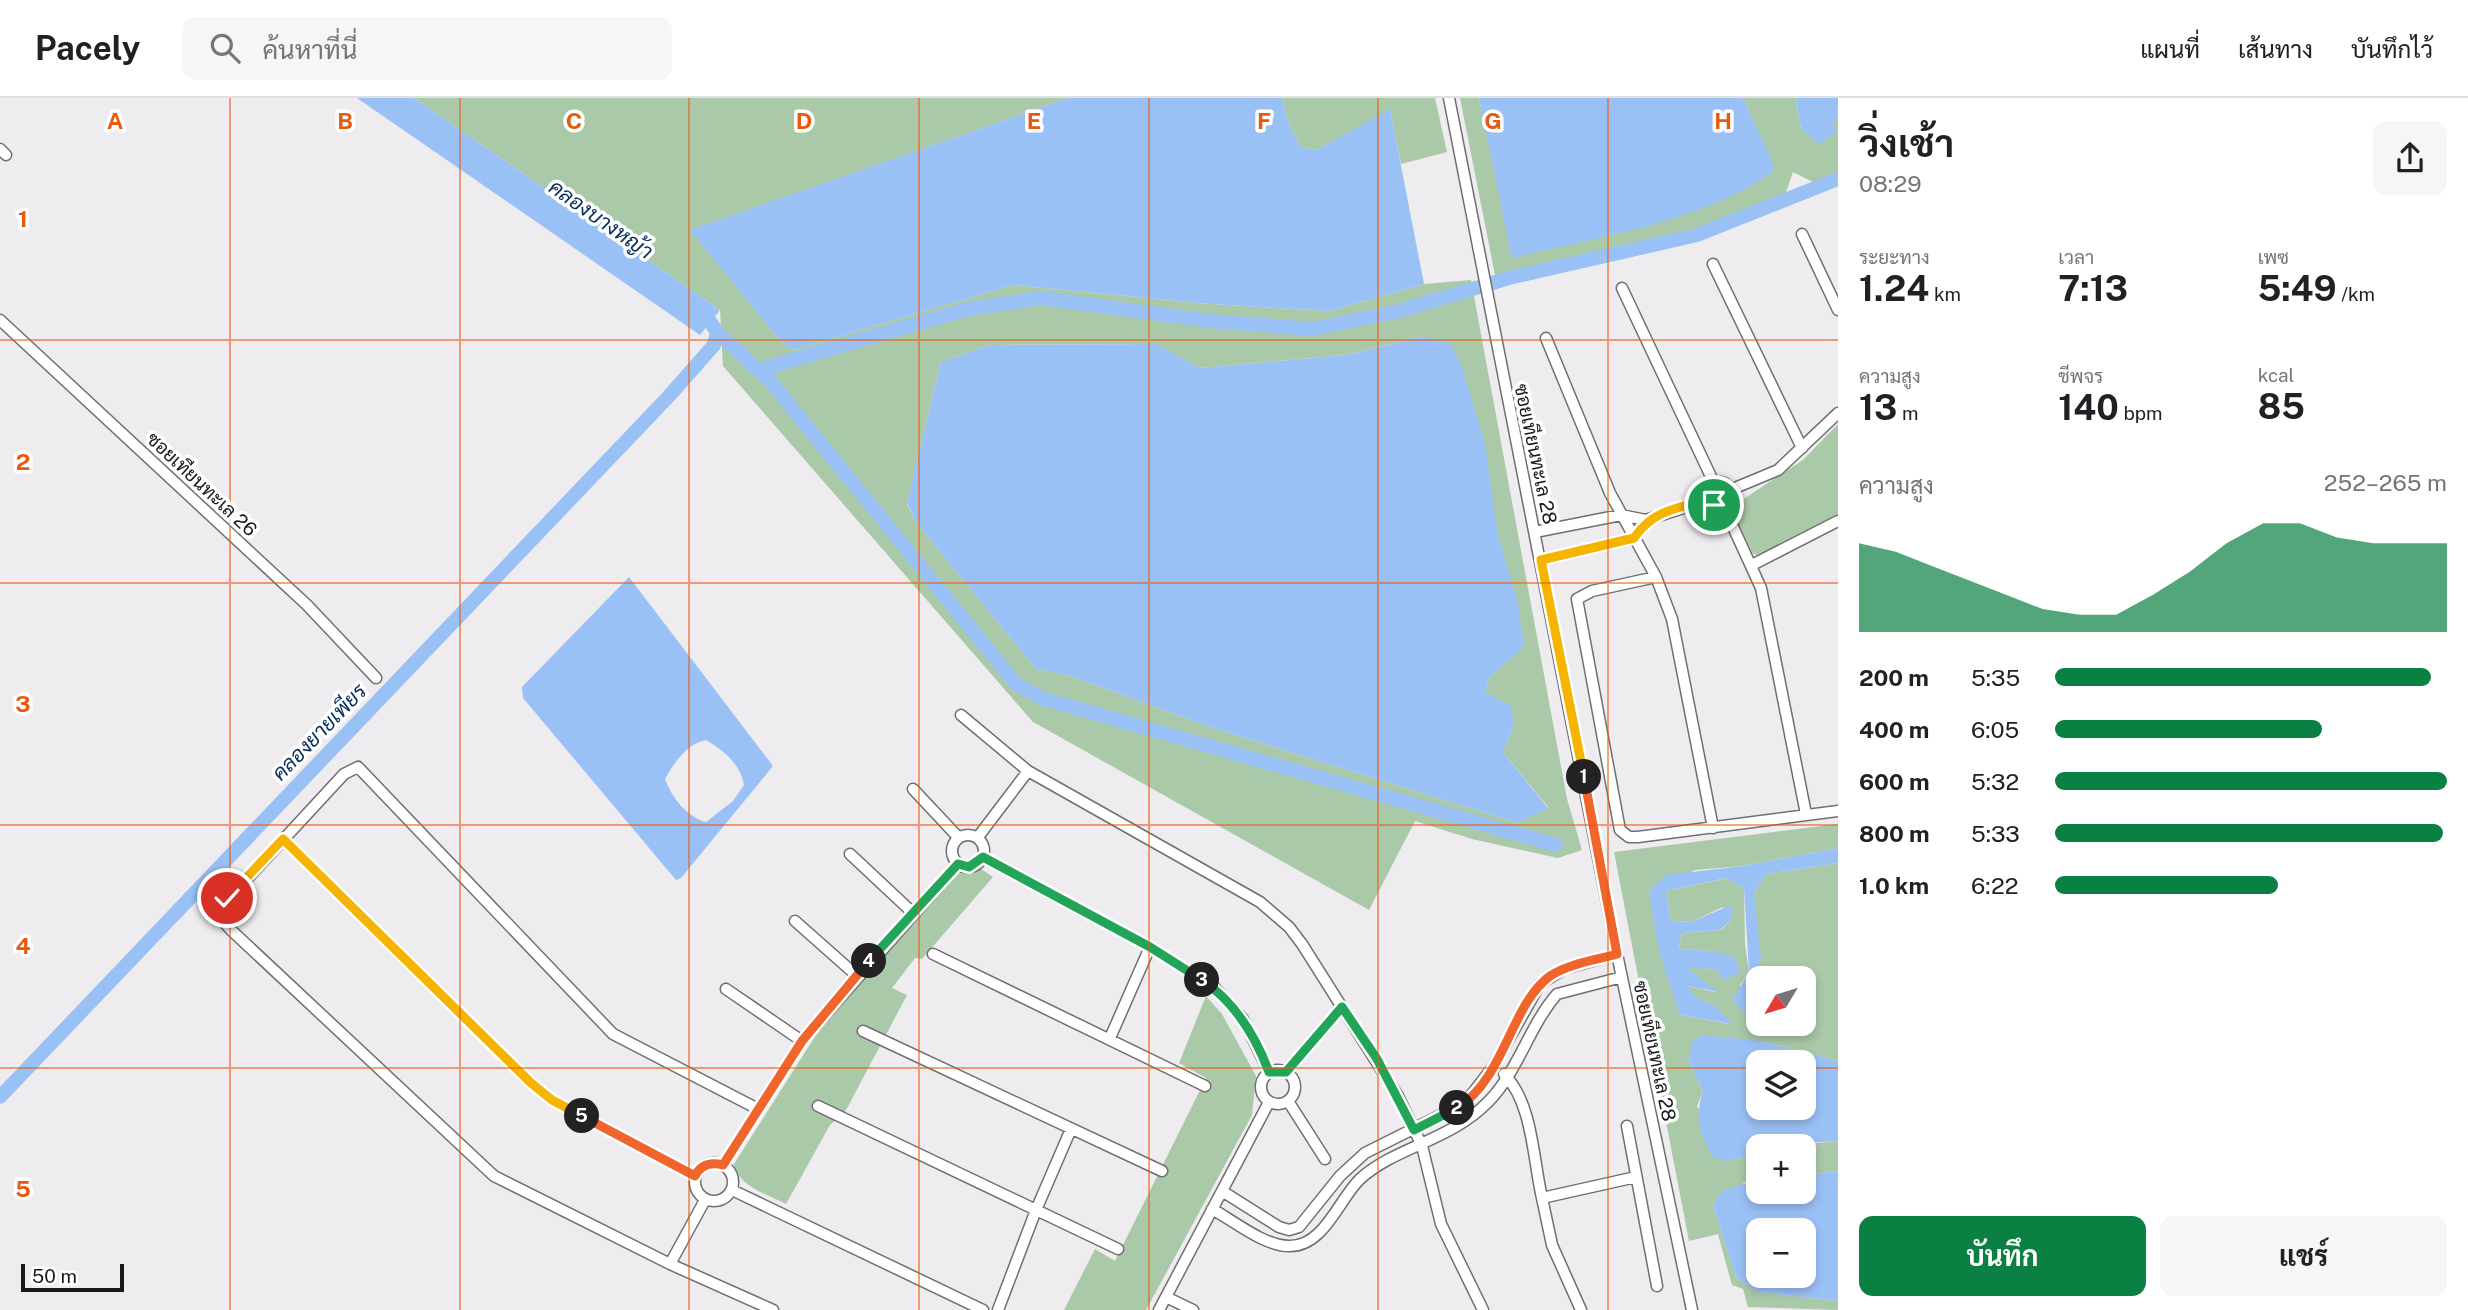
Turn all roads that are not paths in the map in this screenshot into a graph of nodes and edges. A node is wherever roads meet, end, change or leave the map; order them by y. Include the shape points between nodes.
1 (1449, 98) edge
2 (1802, 234) dead end
3 (1713, 264) dead end
4 (1622, 288) dead end
5 (1838, 310) edge
6 (0, 320) edge
7 (1546, 338) dead end
8 (1838, 412) edge
9 (1802, 448) junction
10 (1714, 483) junction
11 (1730, 490) junction
12 (1708, 500) junction
13 (1723, 505) junction
14 (1621, 515) junction
15 (1646, 520) junction
16 (1837, 525) edge
17 (1535, 532) junction
18 (1634, 538) junction
19 (1541, 560) junction
20 (1752, 565) junction
21 (1656, 578) junction
22 (376, 678) dead end
23 (961, 715) dead end
24 (1028, 771) junction
25 (913, 789) dead end
26 (1838, 811) edge
27 (1806, 814) junction
28 (1713, 828) junction
29 (958, 837) junction
30 (978, 837) junction
31 (283, 839) junction
32 (850, 854) dead end
33 (983, 857) junction
34 (958, 864) junction
35 (913, 913) junction
36 (795, 921) dead end
37 (1150, 947) junction
38 (933, 954) dead end
39 (1617, 954) junction
40 (856, 975) junction
41 (1622, 976) junction
42 (1548, 978) junction
43 (726, 989) dead end
44 (1557, 994) junction
45 (1342, 1007) junction
46 (863, 1031) dead end
47 (1110, 1038) junction
48 (802, 1041) junction
49 (1493, 1067) junction
50 (1269, 1072) junction
51 (1286, 1072) junction
52 (1507, 1076) junction
53 (1205, 1086) dead end
54 (1288, 1101) junction
55 (1269, 1102) junction
56 (818, 1106) dead end
57 (758, 1109) junction
58 (1627, 1126) dead end
59 (1071, 1129) junction
60 (1414, 1130) junction
61 (1422, 1146) junction
62 (1325, 1158) dead end
63 (723, 1165) junction
64 (1162, 1171) dead end
65 (695, 1176) junction
66 (1636, 1177) junction
67 (732, 1189) junction
68 (1222, 1191) junction
69 (1542, 1198) junction
70 (705, 1200) junction
71 (1212, 1209) junction
72 (1036, 1210) junction
73 (1289, 1230) junction
74 (1290, 1246) junction
75 (1118, 1248) dead end
76 (670, 1264) junction
77 (1657, 1286) dead end
78 (1166, 1297) junction
79 (774, 1310) edge
80 (984, 1310) edge
81 (998, 1310) edge
82 (1159, 1310) edge
83 (1193, 1310) edge
84 (1483, 1310) edge
85 (1581, 1310) edge
86 (1692, 1310) edge

1 - 17 street, ซอยเทียนทะเล 28
2 - 5 street
3 - 9 street
4 - 10 street
6 - 22 street, ซอยเทียนทะเล 26 via 307,605
7 - 14 street
8 - 9 street
9 - 11 street via 1772,474
10 - 11 street
10 - 12 street via 1707,491
11 - 13 street
12 - 13 street
12 - 15 street
13 - 20 street
14 - 15 street
14 - 17 street
14 - 18 street
15 - 18 street
16 - 20 street
17 - 19 street, ซอยเทียนทะเล 28
18 - 19 street
18 - 21 street
19 - 39 street, ซอยเทียนทะเล 28
20 - 27 street via 1761,588
21 - 28 street via 1672,619
21 - 28 street via 1592,591 1577,599 1619,825 1629,837
23 - 24 street
24 - 30 street
24 - 45 street via 1260,902 1289,927
25 - 29 street
26 - 27 street
27 - 28 street
29 - 30 street
29 - 34 street via 951,853
30 - 33 street
31 - 57 street via 344,774 358,767 612,1034
31 - 65 street via 531,1083 552,1100
31 - 76 street via 221,907 221,919 231,930 494,1176
32 - 35 street
33 - 34 street via 969,867
33 - 37 street
34 - 35 street
35 - 40 street
36 - 40 street
37 - 47 street
37 - 50 street via 1224,996 1242,1019
38 - 47 street
39 - 41 street, ซอยเทียนทะเล 28
39 - 42 street
40 - 48 street
41 - 44 street
41 - 86 street, ซอยเทียนทะเล 28
42 - 44 street
42 - 49 street via 1534,993
43 - 48 street
44 - 52 street
45 - 51 street
45 - 60 street via 1377,1059
46 - 59 street
47 - 53 street
48 - 57 street
49 - 52 street
49 - 60 street via 1465,1103
50 - 51 street
50 - 55 street via 1261,1087
51 - 54 street via 1295,1083
52 - 61 street via 1470,1119
52 - 69 street via 1526,1118
54 - 55 street
54 - 62 street
55 - 68 street
56 - 72 street
57 - 63 street
58 - 66 street
59 - 64 street
59 - 72 street
60 - 61 street
60 - 73 street via 1353,1162 1309,1218
61 - 74 street via 1370,1171 1318,1233
61 - 84 street via 1441,1224
63 - 65 street via 703,1166
63 - 67 street via 731,1174
65 - 70 street via 695,1187
66 - 69 street
66 - 77 street
67 - 70 street via 720,1201
67 - 80 street
68 - 71 street
68 - 73 street
69 - 85 street via 1552,1245
70 - 76 street
71 - 74 street via 1275,1244
71 - 78 street
72 - 75 street
72 - 81 street
73 - 74 street
76 - 79 street
78 - 82 street
78 - 83 street

